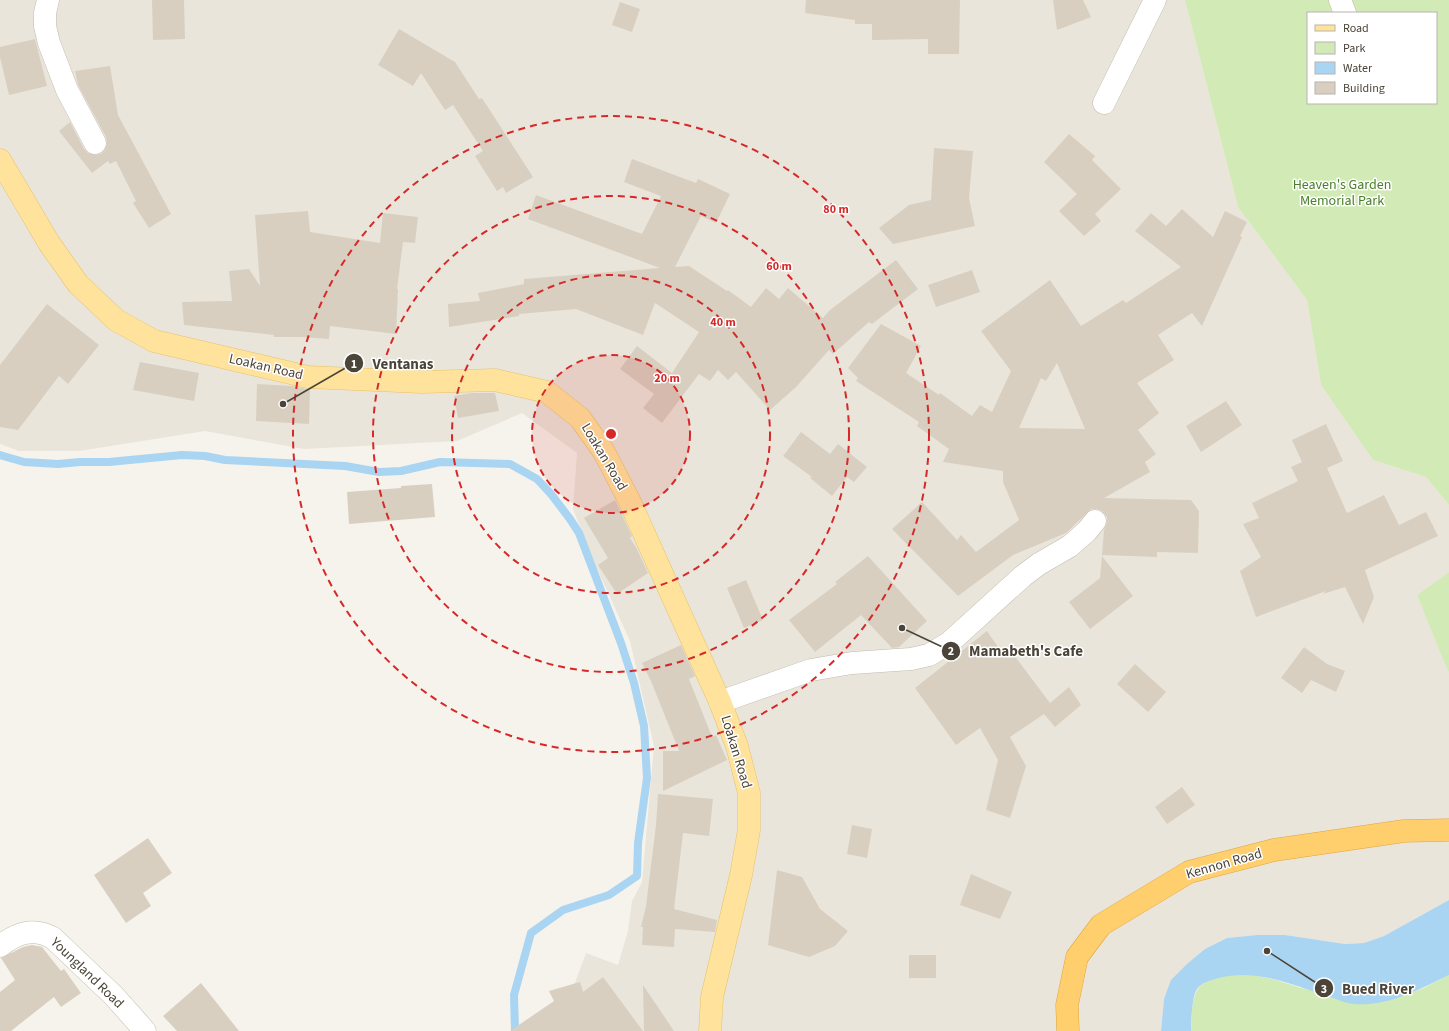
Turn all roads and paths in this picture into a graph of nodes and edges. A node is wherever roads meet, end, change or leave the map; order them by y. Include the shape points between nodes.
1 (48, 0) edge
2 (1155, 0) edge
3 (1340, 0) edge
4 (1345, 12) edge
5 (1104, 103) dead end
6 (95, 144) dead end
7 (0, 160) edge
8 (1095, 521) dead end
9 (720, 702) junction
10 (1449, 830) edge
11 (0, 946) edge
12 (145, 1031) edge
13 (710, 1031) edge
14 (1068, 1031) edge

1 - 6 street via 44,13 49,43 67,90
2 - 5 street
3 - 4 street
7 - 9 main road, Loakan Road via 49,243 78,284 116,320 154,341 308,377 422,382 495,380 547,392 580,418 604,452 629,500
8 - 9 street via 1070,546 1023,576 949,643 929,654 911,659 852,663 811,670
9 - 13 main road, Loakan Road via 737,746 749,793 749,830 712,998
10 - 14 highway, Kennon Road via 1404,830 1274,850 1189,872 1101,925 1077,956 1067,1005
11 - 12 street, Youngland Road via 25,933 44,933 53,938 114,996

